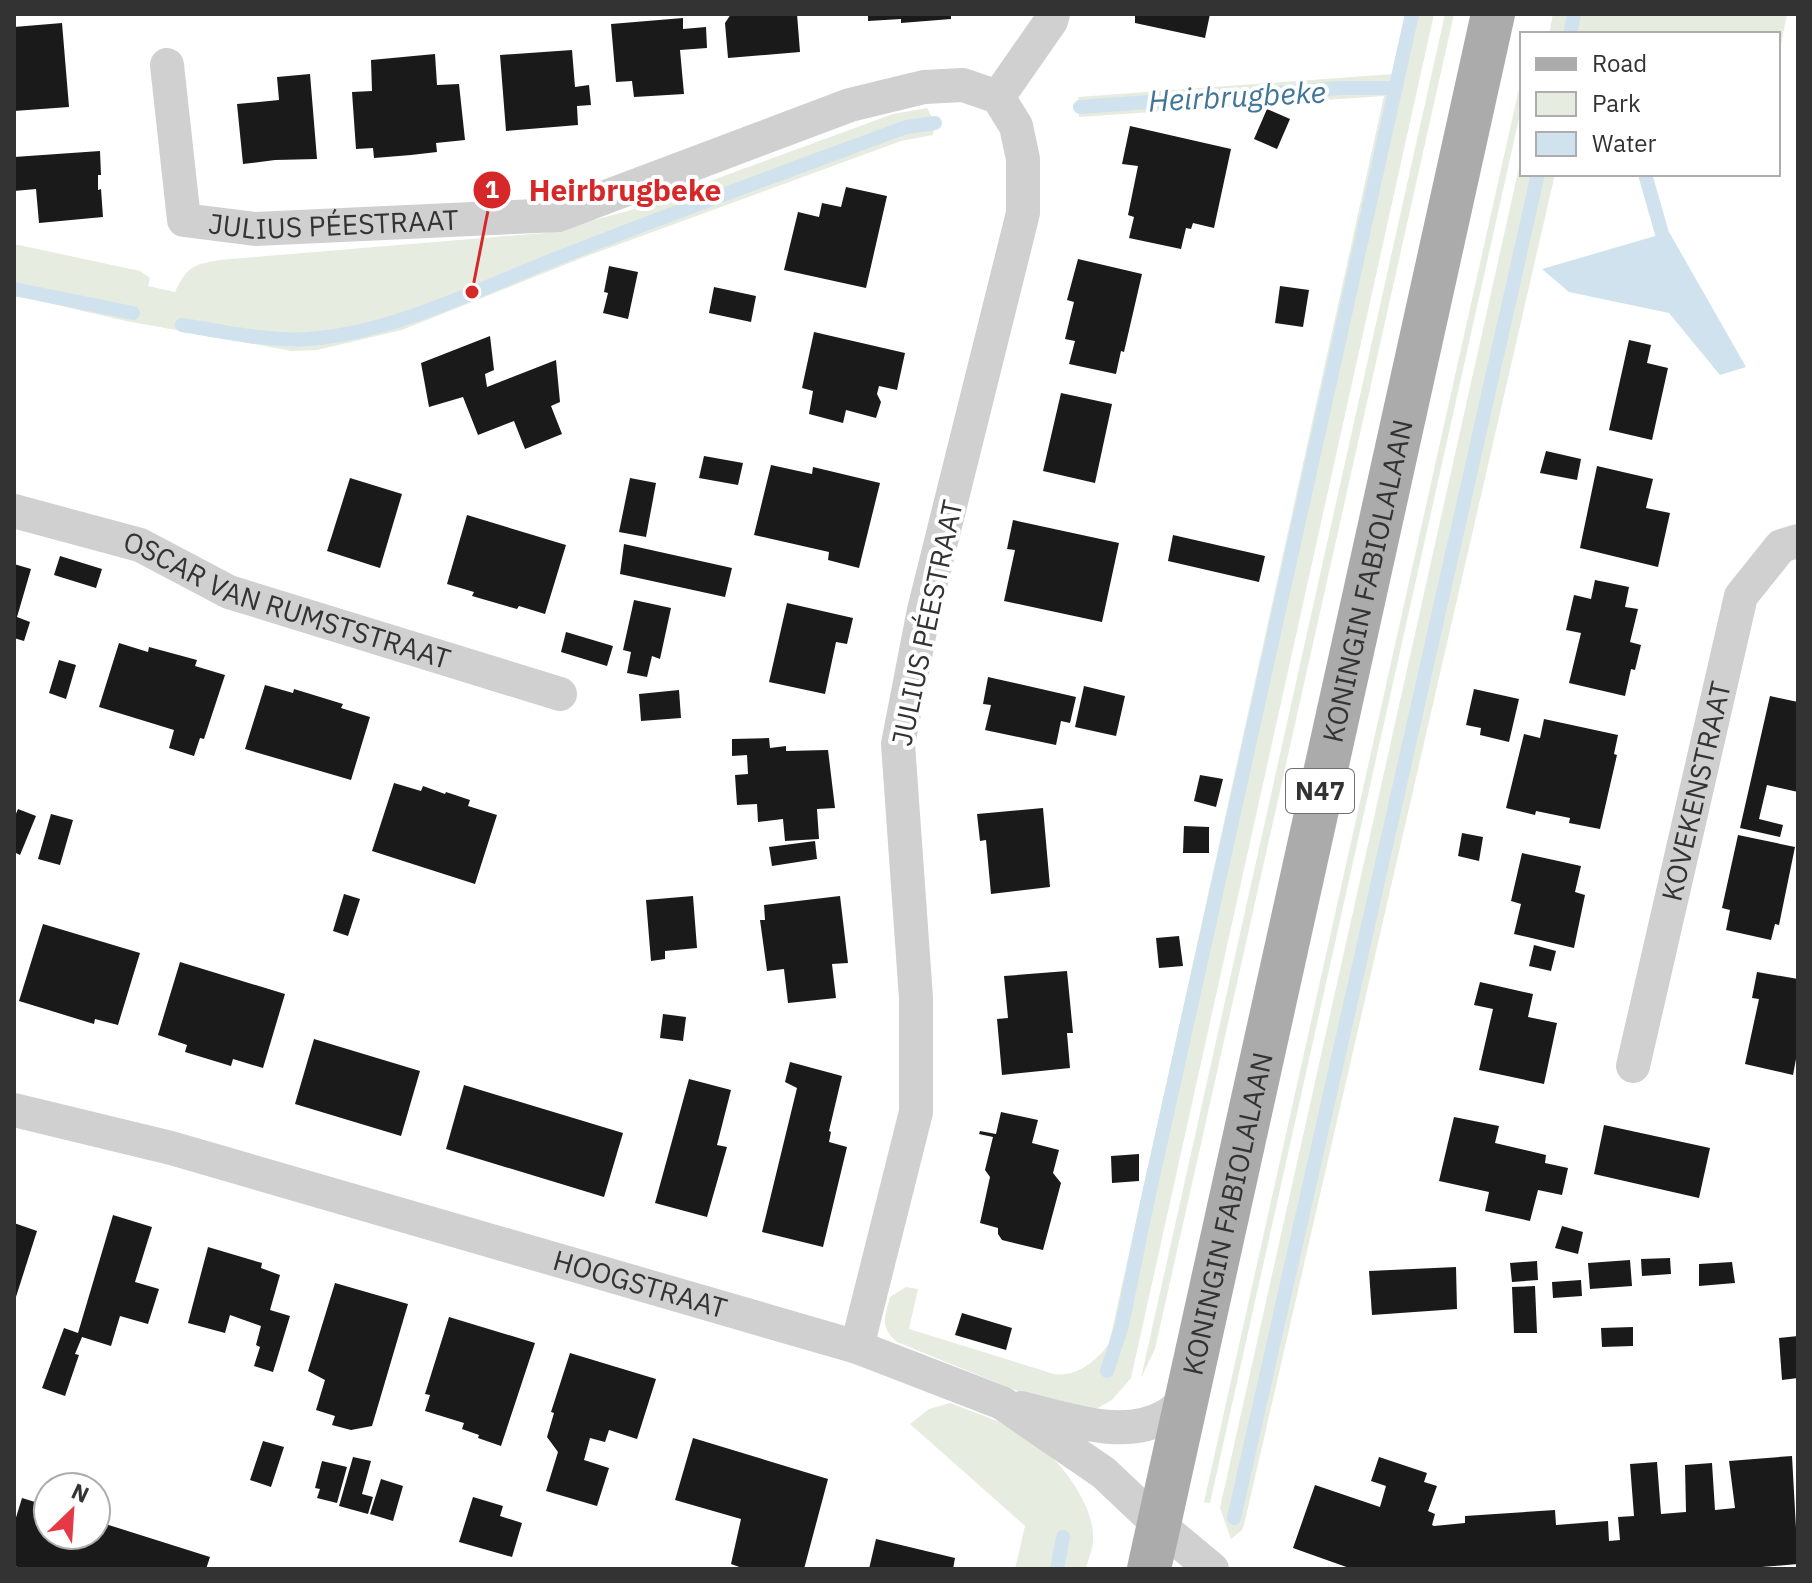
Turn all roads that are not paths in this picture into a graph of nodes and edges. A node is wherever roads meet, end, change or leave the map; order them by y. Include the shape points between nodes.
1 (1053, 14) edge
2 (1493, 14) edge
3 (167, 65) dead end
4 (998, 97) junction
5 (14, 511) edge
6 (1798, 541) edge
7 (560, 694) dead end
8 (1633, 1066) dead end
9 (14, 1110) edge
10 (857, 1347) junction
11 (1186, 1400) junction
12 (1002, 1403) junction
13 (1159, 1525) junction
14 (1149, 1569) edge
15 (1212, 1569) edge

1 - 4 street
2 - 11 main road, KONINGIN FABIOLALAAN / N47
3 - 4 street, JULIUS PÉESTRAAT via 184,220 255,229 558,215 850,105 924,87 963,85
4 - 10 street, JULIUS PÉESTRAAT via 1016,126 1023,159 1023,213 924,610 898,744 916,998 916,1112
5 - 7 street, OSCAR VAN RUMSTSTRAAT via 140,545 229,592
6 - 8 street, KOVEKENSTRAAT via 1781,546 1741,596
9 - 10 street, HOOGSTRAAT via 171,1148
10 - 12 street, HOOGSTRAAT
11 - 12 street via 1165,1417 1124,1427
11 - 13 main road, KONINGIN FABIOLALAAN / N47
12 - 13 street, HOOGSTRAAT via 1104,1473
13 - 14 main road, KONINGIN FABIOLALAAN / N47
13 - 15 street, HOOGSTRAAT

